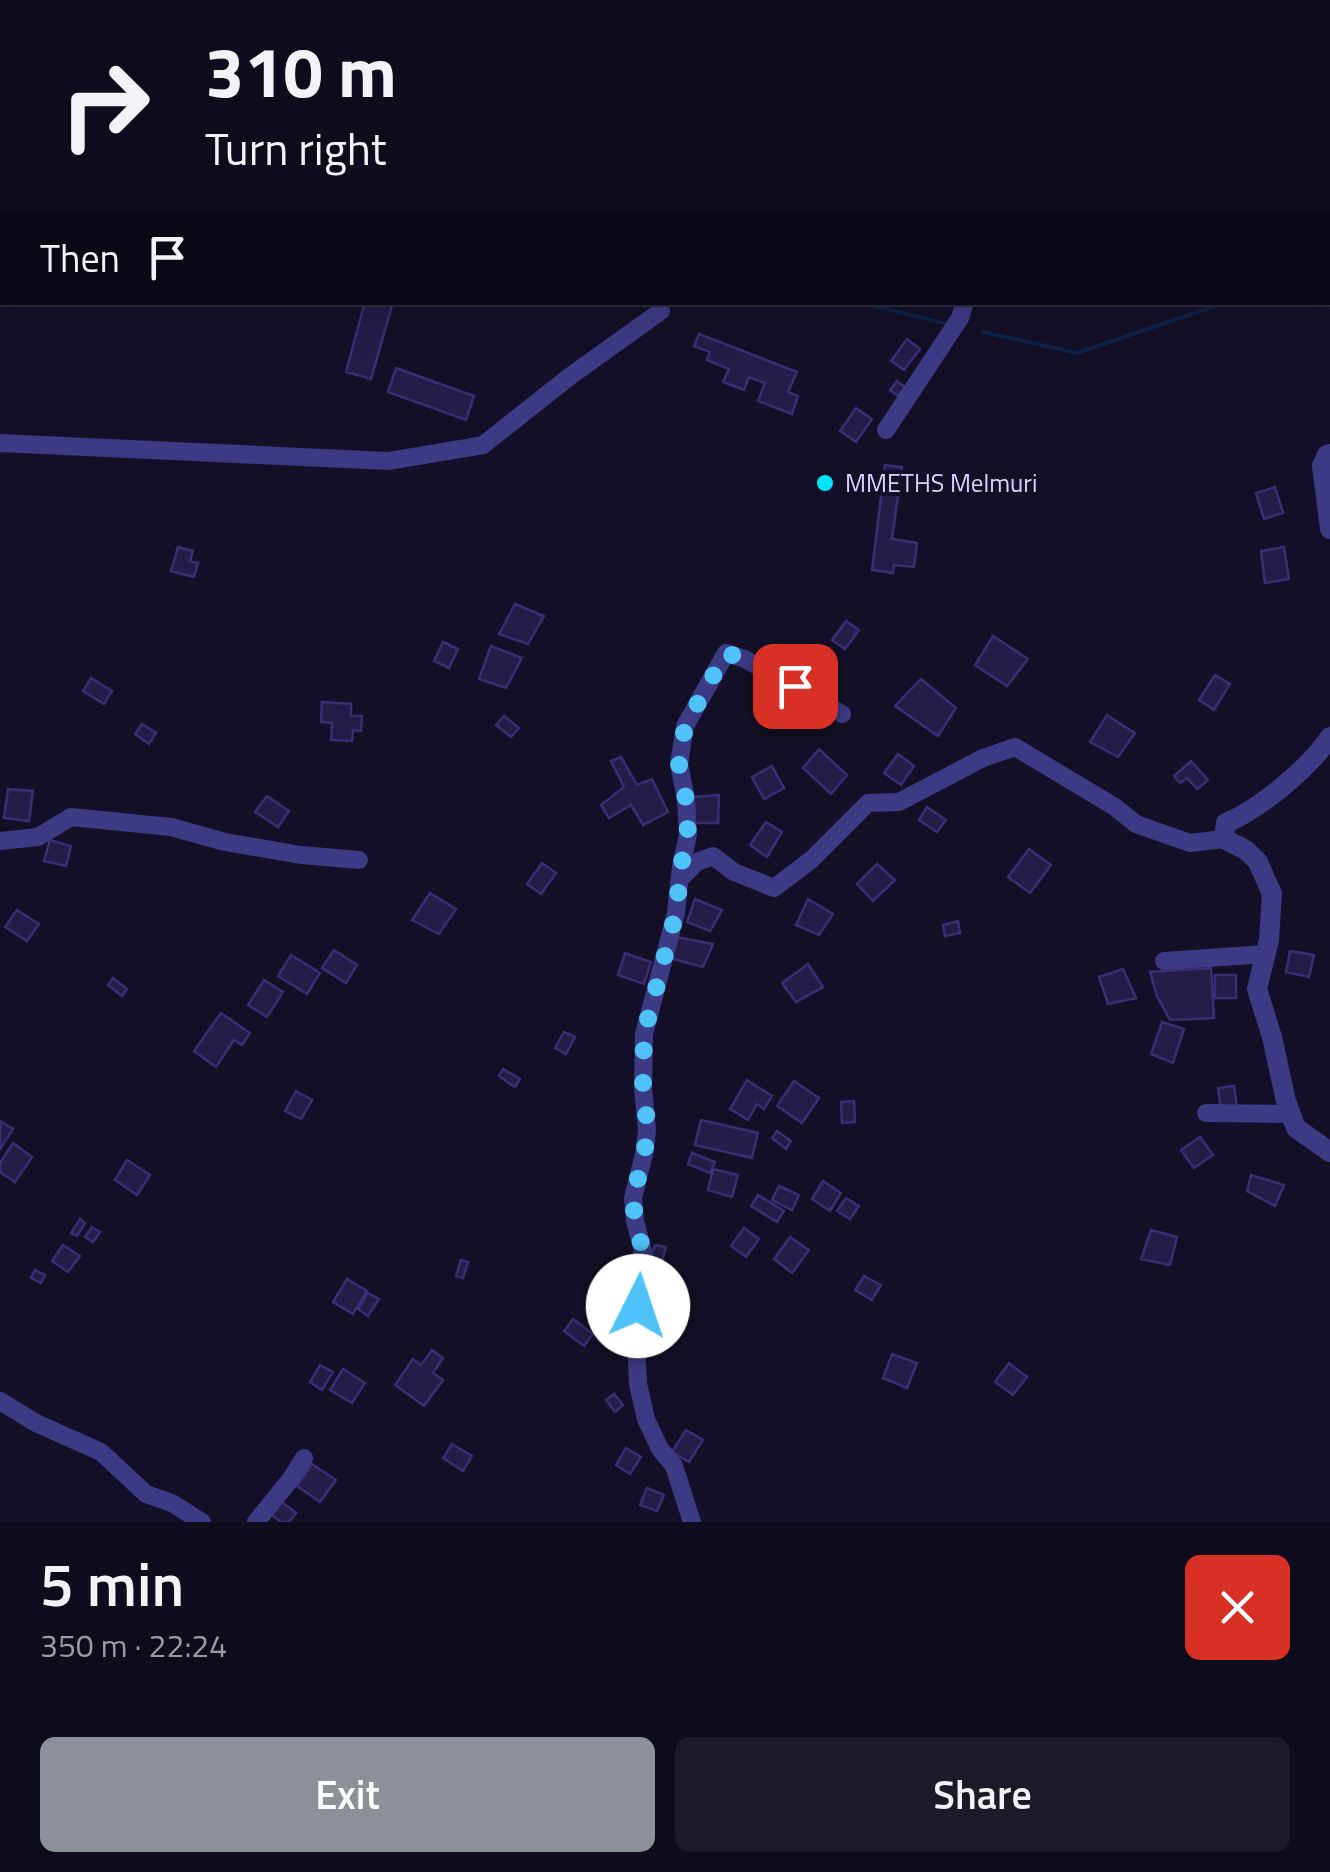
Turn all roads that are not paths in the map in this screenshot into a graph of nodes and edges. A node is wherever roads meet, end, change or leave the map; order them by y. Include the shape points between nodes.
1 (661, 311) dead end
2 (958, 319) edge
3 (886, 430) dead end
4 (0, 444) edge
5 (1330, 454) edge
6 (1330, 529) edge
7 (842, 714) dead end
8 (1330, 737) edge
9 (1224, 838) junction
10 (0, 841) edge
11 (359, 860) dead end
12 (681, 878) junction
13 (1266, 954) junction
14 (1164, 961) dead end
15 (1206, 1113) dead end
16 (1291, 1114) junction
17 (1330, 1152) edge
18 (0, 1401) edge
19 (304, 1458) dead end
20 (202, 1522) edge
21 (256, 1522) edge
22 (692, 1522) edge

1 - 4 street via 483,445 388,461
2 - 3 street
5 - 6 street via 1322,466
7 - 12 street via 726,653 685,726 679,764 688,835
8 - 9 street via 1303,768 1246,815 1226,823
9 - 12 street via 1190,843 1136,824 1015,747 899,802 868,803 774,888 713,856
9 - 13 street via 1258,862 1272,894
10 - 11 street via 38,837 71,817 171,826 225,842
12 - 22 street via 644,1034 648,1131 633,1198 643,1251 638,1384 646,1419 674,1466
13 - 14 street
13 - 16 street via 1257,989
15 - 16 street
16 - 17 street via 1296,1128
18 - 20 street via 101,1452 146,1494
19 - 21 street

